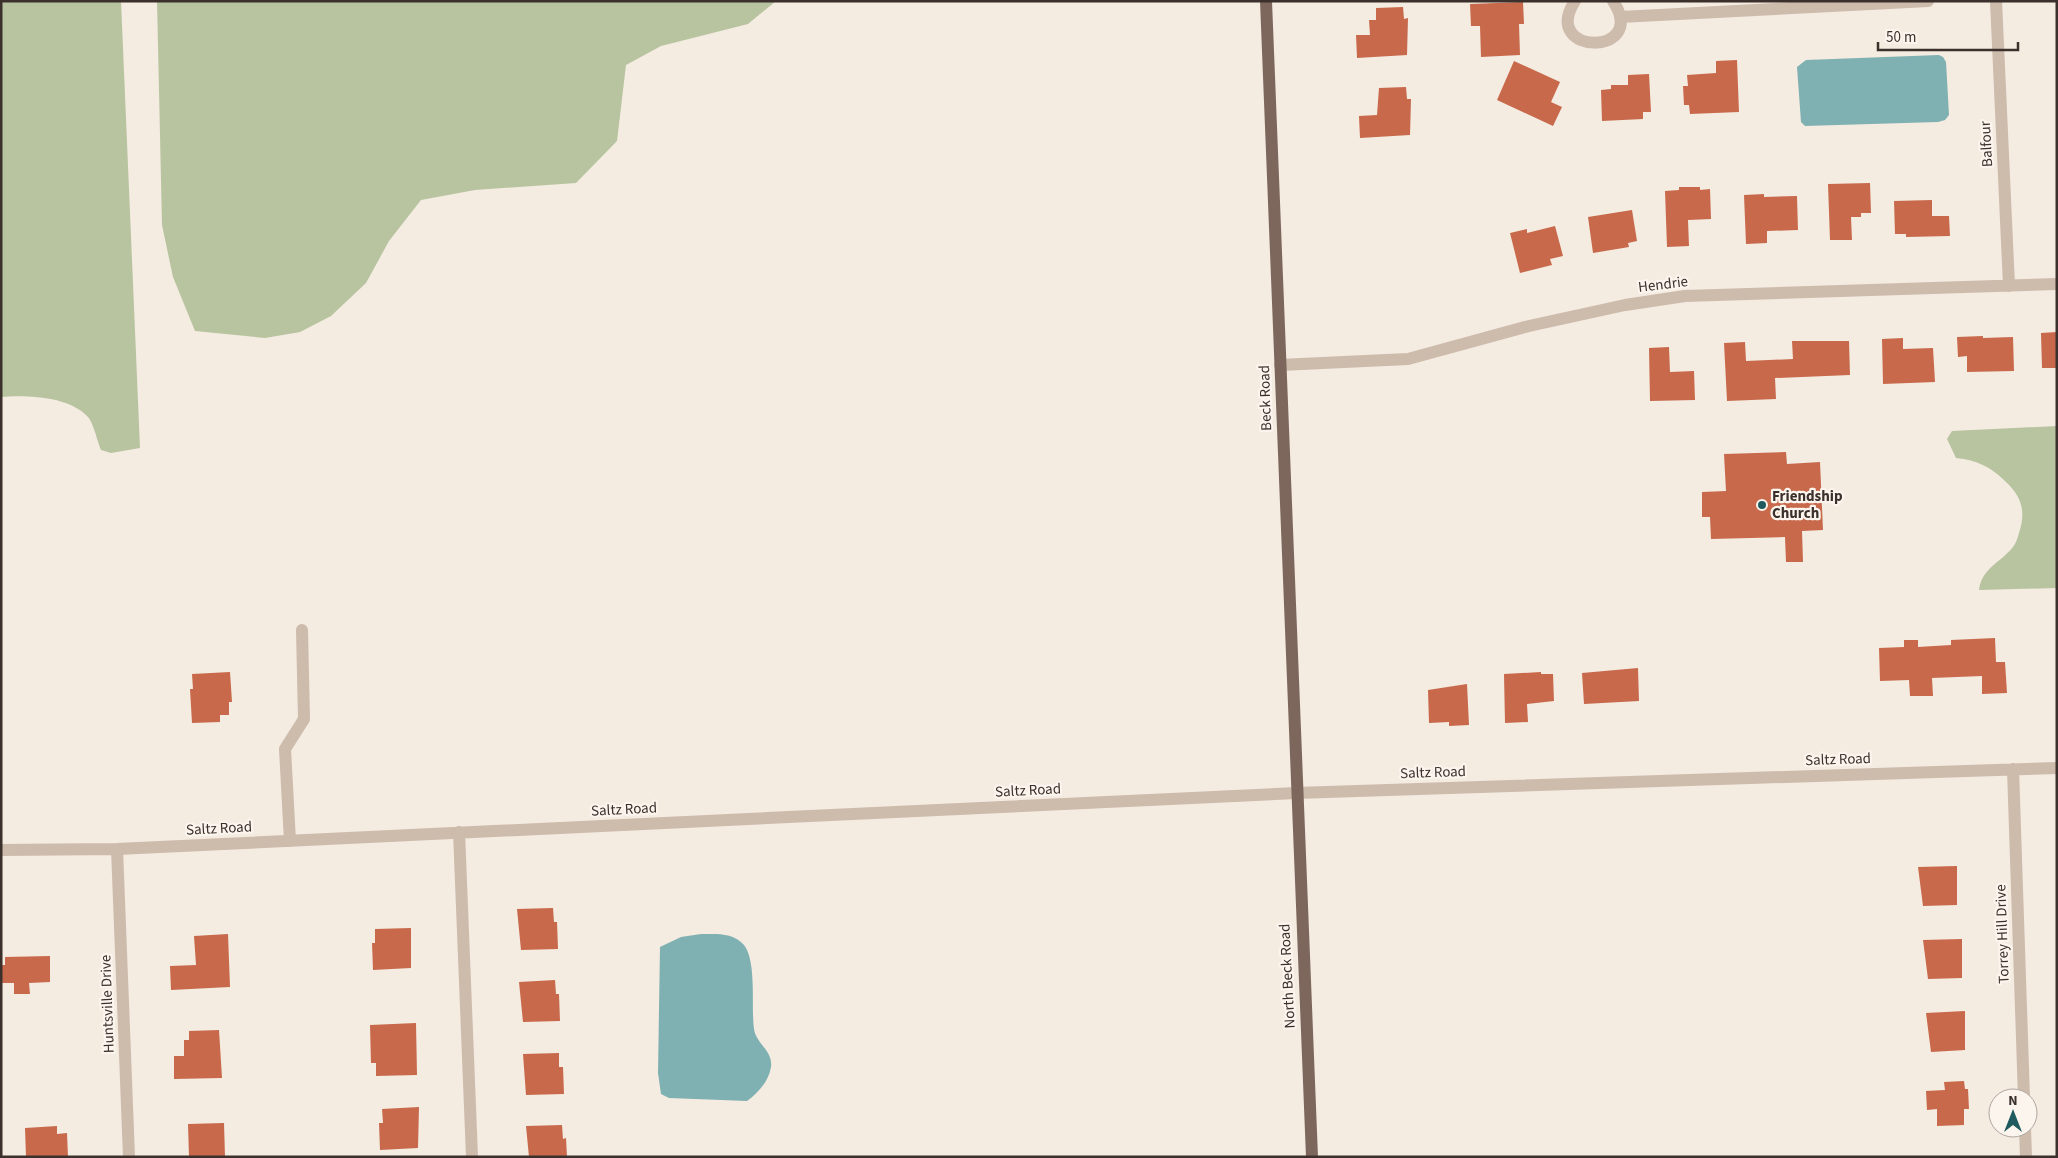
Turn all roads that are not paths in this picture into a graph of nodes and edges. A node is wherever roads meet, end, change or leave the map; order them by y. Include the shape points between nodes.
1 (1266, 1) edge
2 (1575, 1) edge
3 (1613, 1) edge
4 (1928, 1) edge
5 (1996, 1) edge
6 (1620, 17) junction
7 (2057, 284) edge
8 (2009, 286) junction
9 (1280, 365) junction
10 (302, 630) dead end
11 (2057, 768) edge
12 (2013, 769) junction
13 (1296, 793) junction
14 (459, 832) junction
15 (290, 841) junction
16 (117, 849) junction
17 (1, 850) edge
18 (2024, 1088) edge
19 (2025, 1138) edge
20 (129, 1157) edge
21 (472, 1157) edge
22 (1312, 1157) edge
23 (2026, 1157) edge

1 - 9 main road, Beck Road
2 - 6 street via 1570,8 1571,31 1581,41 1592,45 1609,40 1618,30
3 - 6 street
4 - 6 street
5 - 8 street, Balfour
7 - 8 street, Hendrie
8 - 9 street, Hendrie via 1685,296 1529,326 1408,359
9 - 13 main road, Beck Road
10 - 15 street via 304,719 286,750
11 - 12 street, Saltz Road
12 - 13 street, Saltz Road
12 - 18 street, Torrey Hill Drive
13 - 14 street, Saltz Road
13 - 22 main road, North Beck Road
14 - 15 street, Saltz Road
14 - 21 street
15 - 16 street, Saltz Road
16 - 17 street, Saltz Road
16 - 20 street, Huntsville Drive
19 - 23 street

